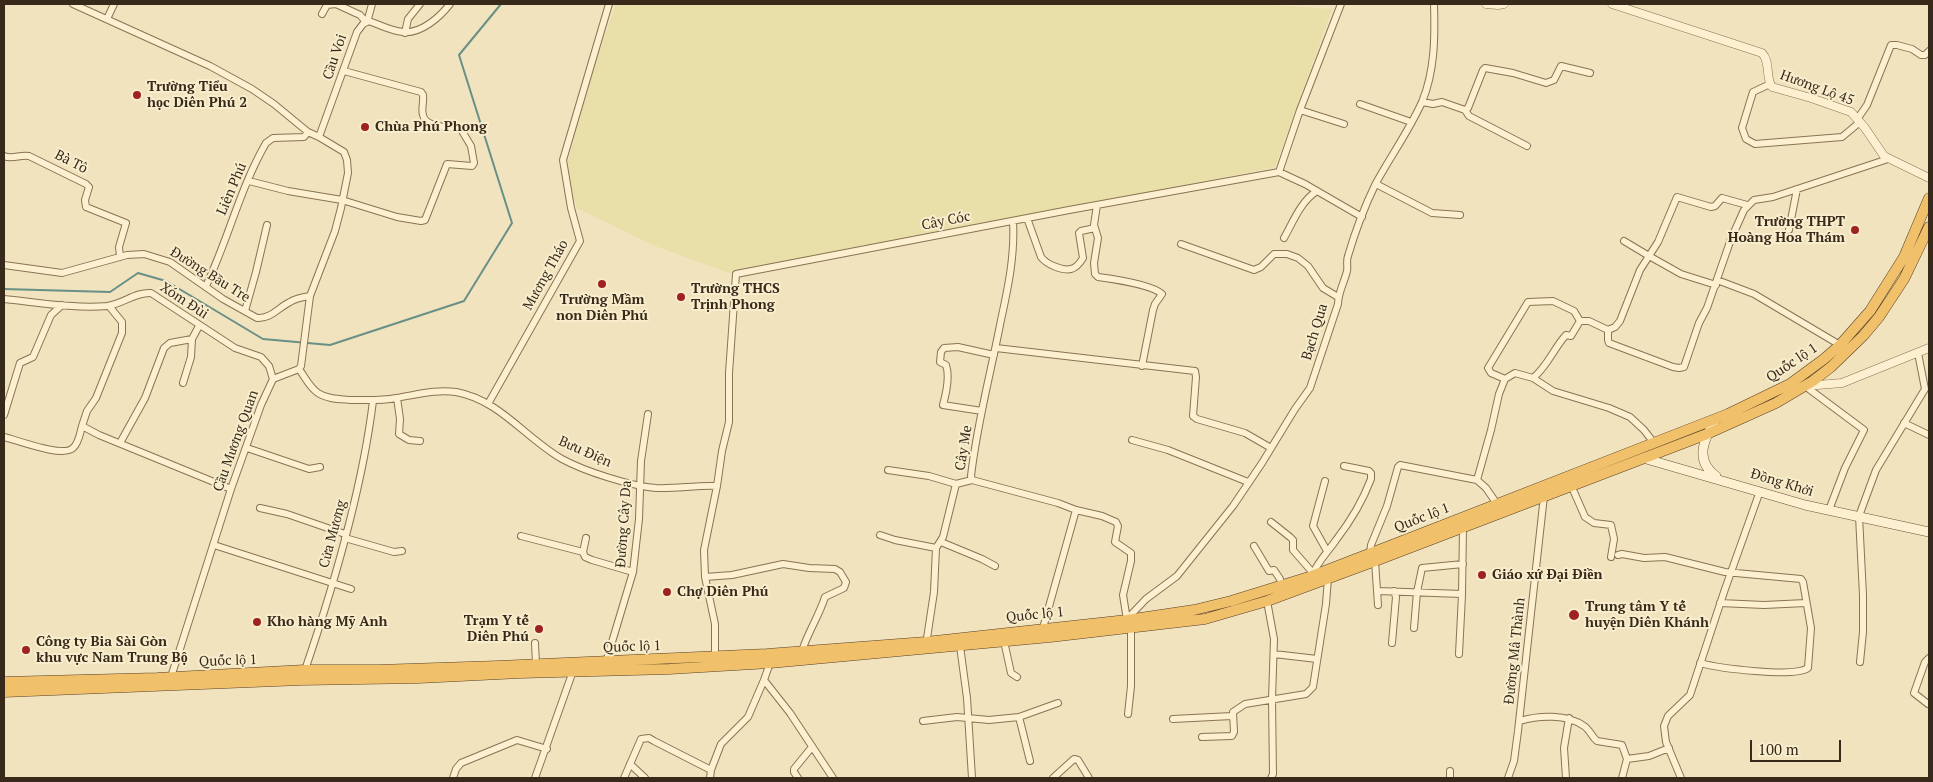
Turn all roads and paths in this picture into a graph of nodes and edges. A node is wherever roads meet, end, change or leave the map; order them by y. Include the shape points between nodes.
1 (73, 4) edge
2 (114, 4) edge
3 (336, 4) edge
4 (372, 4) edge
5 (420, 4) edge
6 (450, 4) edge
7 (609, 4) edge
8 (1341, 4) edge
9 (1434, 4) edge
10 (1486, 4) edge
11 (1504, 4) edge
12 (1612, 4) edge
13 (322, 14) dead end
14 (107, 19) junction
15 (367, 22) junction
16 (405, 33) junction
17 (1929, 51) edge
18 (344, 70) junction
19 (1590, 73) dead end
20 (1770, 84) junction
21 (1422, 102) junction
22 (1360, 104) dead end
23 (1300, 110) junction
24 (1465, 110) junction
25 (1859, 120) junction
26 (1411, 122) junction
27 (1344, 124) dead end
28 (308, 132) junction
29 (319, 137) junction
30 (1527, 146) dead end
31 (4, 156) edge
32 (1888, 159) junction
33 (1279, 172) junction
34 (1929, 178) edge
35 (249, 181) junction
36 (1376, 184) junction
37 (1798, 189) junction
38 (1317, 191) junction
39 (1929, 198) edge
40 (342, 200) junction
41 (1097, 205) junction
42 (1747, 205) junction
43 (1460, 215) dead end
44 (1362, 217) junction
45 (1027, 218) junction
46 (1013, 221) junction
47 (267, 225) dead end
48 (1929, 227) edge
49 (1095, 228) junction
50 (1789, 230) dead end
51 (1284, 238) dead end
52 (1624, 241) dead end
53 (1181, 244) dead end
54 (1649, 256) junction
55 (120, 257) junction
56 (4, 264) edge
57 (1716, 282) junction
58 (206, 286) junction
59 (310, 296) junction
60 (1338, 297) junction
61 (4, 299) edge
62 (62, 305) junction
63 (109, 306) junction
64 (244, 311) junction
65 (1580, 321) junction
66 (200, 326) junction
67 (1608, 330) junction
68 (192, 339) junction
69 (1840, 345) junction
70 (1929, 348) edge
71 (995, 351) junction
72 (1918, 352) junction
73 (1142, 366) junction
74 (298, 369) junction
75 (1533, 378) junction
76 (273, 379) junction
77 (1505, 379) junction
78 (183, 383) dead end
79 (1805, 386) junction
80 (1927, 389) edge
81 (397, 398) junction
82 (374, 401) junction
83 (488, 404) junction
84 (982, 410) junction
85 (648, 414) dead end
86 (4, 415) edge
87 (1716, 419) junction
88 (1904, 423) junction
89 (82, 426) junction
90 (1707, 434) junction
91 (1929, 435) edge
92 (4, 436) edge
93 (1132, 440) dead end
94 (420, 441) dead end
95 (120, 443) junction
96 (1654, 443) junction
97 (247, 448) junction
98 (1271, 448) junction
99 (1628, 453) junction
100 (1642, 458) junction
101 (1344, 466) dead end
102 (320, 467) dead end
103 (888, 470) dead end
104 (972, 480) junction
105 (1477, 480) junction
106 (1722, 480) junction
107 (1325, 481) dead end
108 (1248, 482) junction
109 (956, 484) junction
110 (1571, 485) junction
111 (639, 486) junction
112 (717, 486) junction
113 (232, 490) junction
114 (1760, 491) junction
115 (1544, 496) junction
116 (1497, 504) junction
117 (260, 508) dead end
118 (1076, 510) junction
119 (1829, 510) junction
120 (1858, 516) junction
121 (1271, 522) dead end
122 (1463, 527) junction
123 (1929, 532) edge
124 (880, 535) dead end
125 (345, 536) junction
126 (521, 536) dead end
127 (586, 538) dead end
128 (941, 542) junction
129 (214, 545) junction
130 (1254, 546) dead end
131 (936, 548) junction
132 (402, 550) dead end
133 (1328, 551) junction
134 (583, 552) junction
135 (1372, 557) junction
136 (1462, 564) junction
137 (995, 566) dead end
138 (633, 572) junction
139 (1732, 572) junction
140 (1312, 574) junction
141 (705, 577) junction
142 (1328, 578) junction
143 (333, 583) junction
144 (1282, 586) junction
145 (351, 589) dead end
146 (1378, 591) junction
147 (1394, 591) junction
148 (1418, 592) junction
149 (1462, 594) junction
150 (1267, 601) junction
151 (1720, 603) junction
152 (1806, 603) junction
153 (1378, 605) dead end
154 (1129, 624) junction
155 (1043, 628) junction
156 (1414, 628) dead end
157 (1004, 641) junction
158 (535, 643) dead end
159 (1392, 643) dead end
160 (926, 645) junction
161 (960, 646) junction
162 (802, 651) junction
163 (1274, 654) junction
164 (1459, 654) dead end
165 (715, 657) junction
166 (1929, 658) edge
167 (1317, 659) junction
168 (606, 662) junction
169 (1860, 662) dead end
170 (770, 663) junction
171 (1700, 663) junction
172 (536, 664) junction
173 (305, 670) junction
174 (573, 672) junction
175 (171, 676) junction
176 (1017, 677) dead end
177 (764, 680) junction
178 (4, 682) edge
179 (4, 692) edge
180 (1272, 699) junction
181 (1058, 703) dead end
182 (1928, 704) edge
183 (1128, 714) dead end
184 (1232, 716) junction
185 (1019, 717) junction
186 (968, 718) junction
187 (1569, 718) junction
188 (1173, 719) dead end
189 (923, 721) dead end
190 (1520, 721) junction
191 (1202, 738) dead end
192 (812, 747) junction
193 (1669, 748) junction
194 (546, 749) junction
195 (1627, 758) junction
196 (1030, 761) dead end
197 (630, 764) junction
198 (711, 770) junction
199 (452, 778) edge
200 (535, 778) edge
201 (624, 778) edge
202 (645, 778) edge
203 (710, 778) edge
204 (798, 778) edge
205 (833, 778) edge
206 (972, 778) edge
207 (1053, 778) edge
208 (1089, 778) edge
209 (1271, 778) edge
210 (1508, 778) edge
211 (1566, 778) edge
212 (1622, 778) edge
213 (1681, 778) edge

1 - 14 street
2 - 14 street
3 - 13 street via 327,5
3 - 15 street via 360,15
4 - 15 street
5 - 16 street via 408,19
6 - 16 street via 423,27
7 - 83 street, Mương Tháo via 562,160 580,241
8 - 23 street
9 - 21 street, Bạch Qua via 1432,64
10 - 11 street
12 - 20 street, Hương Lộ 45 via 1762,53 1766,58
14 - 28 street via 252,89
15 - 16 street
15 - 18 street, Cầu Voi via 357,32
17 - 25 street via 1921,55 1903,46 1891,45
18 - 29 street, Cầu Voi
18 - 40 street via 421,92 424,120 433,125 459,128 471,146 474,162 472,166 446,164 425,220 397,218
19 - 24 street via 1561,66 1554,80 1546,83 1485,68
20 - 25 street, Hương Lộ 45 via 1851,112
20 - 25 street via 1754,92 1742,128 1746,139 1755,144 1842,137
21 - 24 street via 1442,102
21 - 26 street, Bạch Qua
22 - 26 street
23 - 27 street
23 - 33 street
24 - 30 street via 1469,116
25 - 32 street, Hương Lộ 45
26 - 36 street, Bạch Qua
28 - 29 street
28 - 35 street, Liên Phú via 304,137 273,138 266,143
29 - 40 street via 344,152 347,160 348,173
31 - 55 street, Bà Tô via 11,159 29,156 86,184 86,206 126,223 119,247
32 - 34 street, Hương Lộ 45
32 - 37 street
33 - 38 street
33 - 41 street, Cây Cóc
35 - 40 street
35 - 58 street, Liên Phú
36 - 43 street via 1432,213
36 - 44 street, Bạch Qua
37 - 42 street via 1756,199
37 - 50 street
38 - 44 street
38 - 51 street via 1309,197
39 - 69 highway, Quốc lộ 1 via 1895,274 1870,311
40 - 59 street via 335,231
41 - 45 street, Cây Cóc
41 - 49 street
42 - 54 street via 1722,198 1711,206 1677,196
42 - 57 street
44 - 60 street, Bạch Qua
45 - 46 street, Cây Cóc
45 - 49 street via 1041,257 1065,268 1073,268 1083,258 1079,233
46 - 71 street, Cây Me via 1011,268
46 - 112 street, Cây Cóc via 736,274 729,422
47 - 64 street
48 - 79 highway, Quốc lộ 1 via 1908,273 1879,317 1848,352
49 - 73 street via 1098,238 1093,267 1096,276 1137,284 1162,294 1153,310
52 - 54 street
53 - 60 street via 1254,270 1274,254 1293,256 1308,266 1323,288
54 - 57 street via 1681,274
54 - 67 street via 1640,270 1620,321
55 - 56 street, Đường Bầu Tre via 62,273
55 - 58 street, Đường Bầu Tre via 144,254 170,262
57 - 67 street via 1682,368 1645,358 1610,343
57 - 69 street via 1754,294
58 - 64 street, Đường Bầu Tre
59 - 64 street, Đường Bầu Tre via 290,302 262,318
59 - 74 street
60 - 98 street, Bạch Qua via 1314,380
61 - 62 street, Xóm Đùi
62 - 63 street, Xóm Đùi
62 - 86 street via 51,315 33,357 20,363
63 - 66 street, Xóm Đùi via 139,294 151,293
63 - 89 street via 122,322 122,333
65 - 67 street
65 - 75 street via 1571,336 1566,335
65 - 77 street via 1574,311 1553,301 1528,302 1488,368 1491,373
66 - 68 street
66 - 76 street, Xóm Đùi via 240,351 261,357 269,366
68 - 78 street via 191,358
68 - 95 street via 170,343 164,348 145,398
69 - 87 highway, Quốc lộ 1 via 1790,384
70 - 72 street
71 - 73 street
71 - 84 street, Cây Me
71 - 84 street via 958,347 944,348 941,352 940,362 948,371 943,405
72 - 79 street via 1842,383
72 - 80 street
73 - 98 street via 1195,371 1193,416 1245,433
74 - 76 street, Cầu Mương Quan
74 - 82 street, Bưu Điện via 311,388 323,395
75 - 77 street via 1515,373
75 - 96 street via 1553,391 1630,418
76 - 97 street, Cầu Mương Quan
77 - 105 street
79 - 90 highway, Quốc lộ 1 via 1756,414
79 - 119 street via 1864,430 1844,468
80 - 88 street
81 - 82 street, Bưu Điện
81 - 83 street, Bưu Điện via 446,392 467,395
81 - 94 street via 399,434 409,440
82 - 125 street, Cửa Mương
83 - 111 street, Bưu Điện via 562,459
84 - 104 street, Cây Me
85 - 111 street, Đường Cây Da
87 - 90 main road
87 - 96 highway, Quốc lộ 1
88 - 91 street
88 - 120 street via 1876,470
89 - 92 street via 75,446 61,452
89 - 95 street
90 - 100 highway, Quốc lộ 1
90 - 106 main road via 1702,448 1706,465
93 - 108 street via 1168,450
95 - 113 street
96 - 99 highway, Quốc lộ 1
97 - 102 street via 309,469
97 - 113 street, Cầu Mương Quan
98 - 108 street, Bạch Qua
99 - 100 main road, Đồng Khởi
99 - 116 highway, Quốc lộ 1
100 - 106 main road, Đồng Khởi
100 - 110 highway, Quốc lộ 1
101 - 133 street via 1369,471 1371,479 1355,511
103 - 109 street
104 - 109 street
104 - 118 street, Cây Me
105 - 116 street
105 - 135 street via 1400,465 1371,545
106 - 114 main road, Đồng Khởi
107 - 133 street via 1313,526
108 - 154 street, Bạch Qua via 1177,576 1136,608
109 - 128 street
110 - 115 highway, Quốc lộ 1
110 - 139 street via 1585,517 1594,523 1611,524 1614,556 1665,557
111 - 112 street, Bưu Điện
111 - 138 street, Đường Cây Da
112 - 141 street via 704,550
113 - 129 street, Cầu Mương Quan
114 - 119 main road, Đồng Khởi
114 - 139 street
115 - 122 highway, Quốc lộ 1
115 - 190 street, Đường Mâ Thành
116 - 135 highway, Quốc lộ 1
117 - 125 street via 287,514
118 - 154 street, Cây Me via 1116,522 1115,542 1131,553 1123,595
118 - 155 street
119 - 120 main road, Đồng Khởi
120 - 123 main road, Đồng Khởi
120 - 169 street via 1863,594
121 - 140 street via 1290,536 1293,550
122 - 135 highway, Quốc lộ 1
122 - 136 street
124 - 131 street
125 - 132 street via 394,552
125 - 143 street, Cửa Mương
126 - 134 street
127 - 134 street
128 - 131 street
128 - 137 street
129 - 143 street
129 - 175 street, Cầu Mương Quan
130 - 144 street via 1269,571 1277,572
131 - 160 street via 934,592
133 - 140 street
134 - 138 street via 592,560
135 - 140 highway, Quốc lộ 1
135 - 142 highway, Quốc lộ 1
135 - 146 street
136 - 148 street via 1422,568
136 - 149 street
138 - 168 street, Đường Cây Da
139 - 151 street
139 - 152 street via 1801,579
140 - 144 highway, Quốc lộ 1
141 - 162 street via 732,575 779,564 840,572 845,586 825,597
141 - 165 street via 715,624
142 - 150 highway, Quốc lộ 1
142 - 167 street
143 - 145 street
143 - 173 street, Cửa Mương
144 - 154 highway, Quốc lộ 1
146 - 147 street
146 - 153 street
147 - 148 street
147 - 159 street
148 - 149 street
148 - 156 street
149 - 164 street
150 - 154 highway, Quốc lộ 1 via 1206,619
150 - 163 street
151 - 152 street
151 - 171 street
152 - 171 street via 1811,628 1809,662 1805,670 1766,671
154 - 155 highway, Quốc lộ 1
154 - 157 highway, Quốc lộ 1
154 - 183 street via 1131,686
155 - 160 highway, Quốc lộ 1
157 - 161 highway, Quốc lộ 1
157 - 176 street via 1011,674
158 - 172 street
160 - 161 highway, Quốc lộ 1
160 - 162 highway, Quốc lộ 1
160 - 170 highway, Quốc lộ 1
161 - 186 street
162 - 165 highway, Quốc lộ 1
163 - 167 street
163 - 180 street
165 - 168 highway, Quốc lộ 1
166 - 182 street via 1914,694
167 - 180 street via 1312,687 1306,694
168 - 172 highway, Quốc lộ 1
170 - 174 highway, Quốc lộ 1
170 - 177 street
171 - 193 street via 1690,695 1665,721 1664,733
172 - 173 highway, Quốc lộ 1
173 - 175 highway, Quốc lộ 1
174 - 179 highway, Quốc lộ 1
174 - 194 street
175 - 178 highway, Quốc lộ 1
177 - 192 street
177 - 198 street via 748,717 721,744
180 - 184 street via 1245,704 1235,709
180 - 209 street
181 - 185 street
184 - 188 street
184 - 191 street via 1232,736
185 - 186 street
185 - 196 street
186 - 189 street
186 - 206 street
187 - 190 street
187 - 195 street via 1587,728 1597,741 1622,745
187 - 211 street via 1564,748
190 - 210 street, Đường Mâ Thành
192 - 204 street via 794,769
192 - 205 street
193 - 195 street via 1649,756
193 - 213 street
194 - 199 street via 517,740 461,763
194 - 200 street
195 - 212 street
197 - 198 street via 641,740 649,738
197 - 201 street
197 - 202 street
198 - 203 street
207 - 208 street via 1074,759 1078,760

